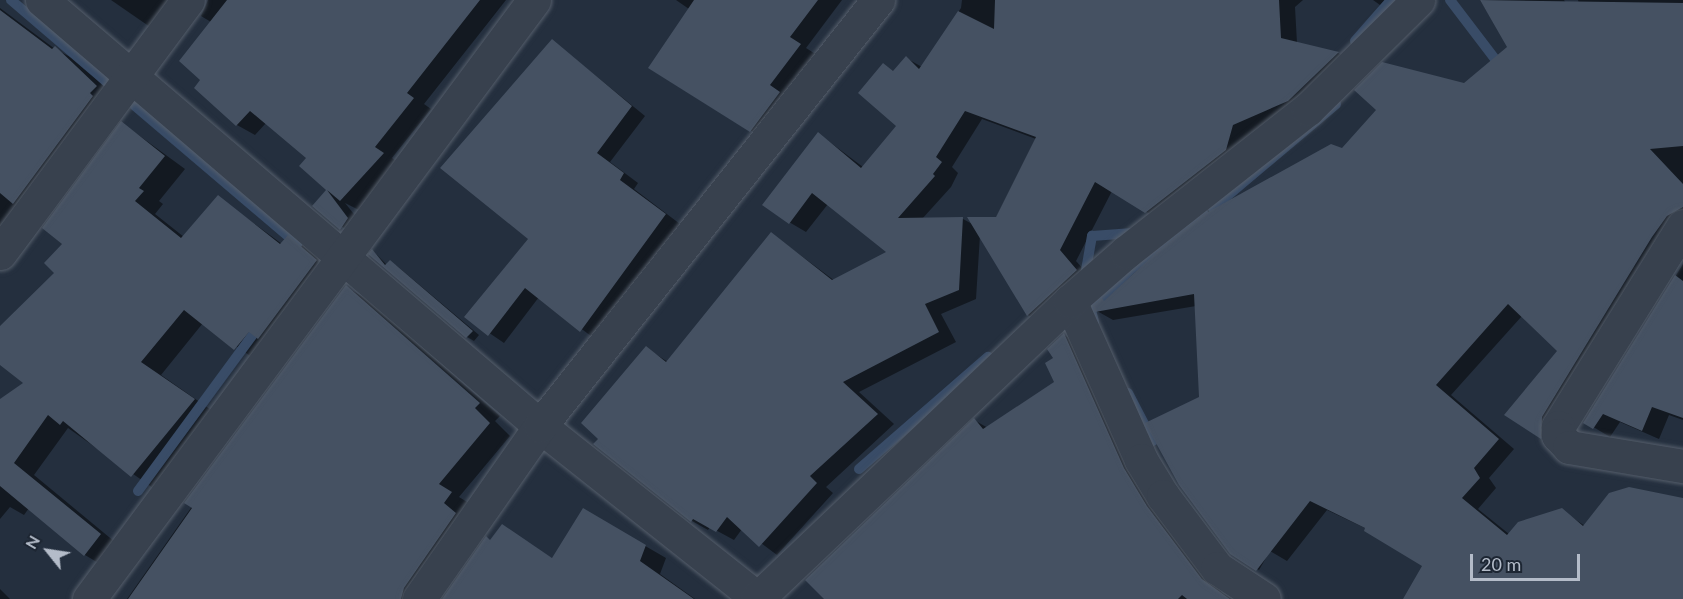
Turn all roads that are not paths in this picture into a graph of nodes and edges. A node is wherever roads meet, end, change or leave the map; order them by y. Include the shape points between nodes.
1 (42, 0) edge
2 (188, 0) edge
3 (534, 0) edge
4 (878, 0) edge
5 (1418, 0) edge
6 (131, 75) junction
7 (1683, 226) edge
8 (0, 254) edge
9 (344, 259) junction
10 (1070, 301) junction
11 (540, 426) junction
12 (1683, 466) edge
13 (89, 599) edge
14 (419, 599) edge
15 (758, 599) edge
16 (1264, 599) edge

1 - 6 street
2 - 6 street
3 - 9 street
4 - 11 street
5 - 10 street via 1308,109
6 - 8 street
6 - 9 street
7 - 12 street via 1558,427 1558,435 1569,447
9 - 11 street
9 - 13 street
10 - 15 street
10 - 16 street via 1142,460 1163,496 1217,568
11 - 14 street
11 - 15 street

